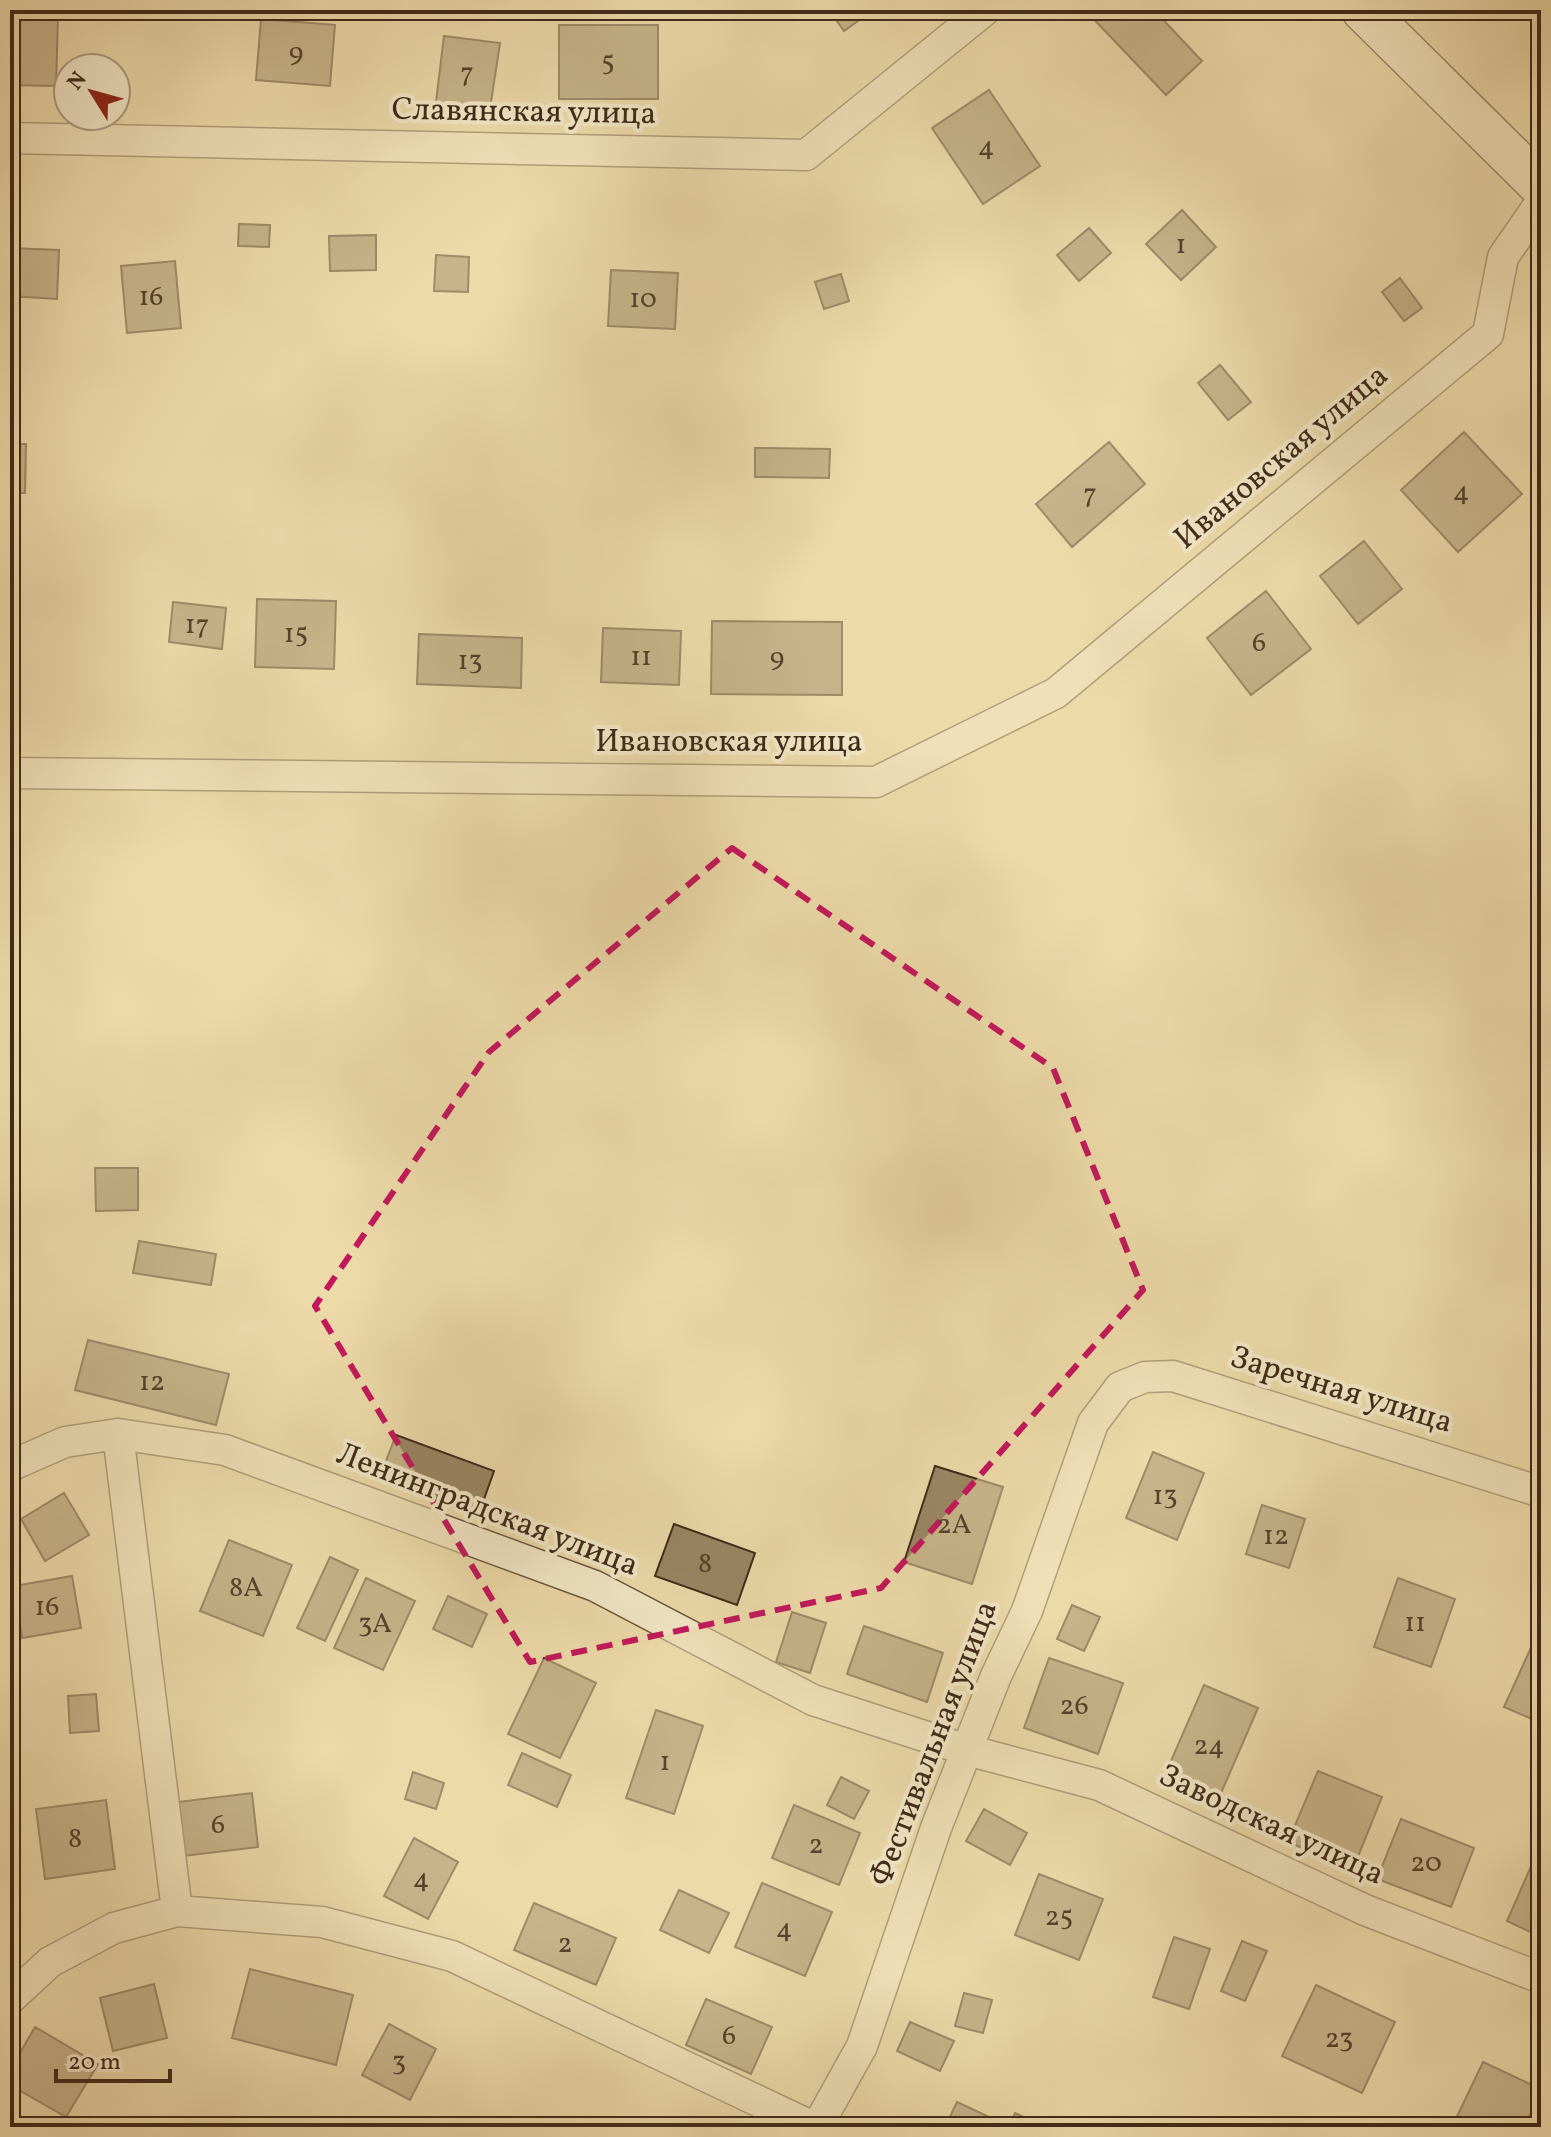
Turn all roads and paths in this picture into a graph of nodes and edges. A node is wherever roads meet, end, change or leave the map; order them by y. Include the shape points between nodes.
1 (985, 10) edge
2 (1363, 10) edge
3 (10, 138) edge
4 (1541, 186) edge
5 (1541, 202) edge
6 (10, 773) edge
7 (1120, 1387) joint
8 (118, 1434) junction
9 (10, 1466) edge
10 (1541, 1492) edge
11 (967, 1750) junction
12 (177, 1911) junction
13 (1541, 1978) edge
14 (10, 1999) edge
15 (815, 2127) edge

1 - 3 street, Славянская улица via 806,155
2 - 4 street
5 - 6 street, Ивановская улица via 1503,257 1488,334 1056,693 876,782
7 - 10 street, Заречная улица via 1145,1377 1173,1376
7 - 11 street, Фестивальная улица via 1093,1423 1027,1611
8 - 9 street, Ленинградская улица via 65,1442
8 - 11 street, Ленинградская улица via 225,1450 595,1586 813,1700
8 - 12 street
11 - 13 street, Заводская улица via 1099,1785 1365,1910
11 - 15 street, Фестивальная улица via 862,2046
12 - 14 street via 114,1928 50,1962
12 - 15 street via 322,1922 452,1956

